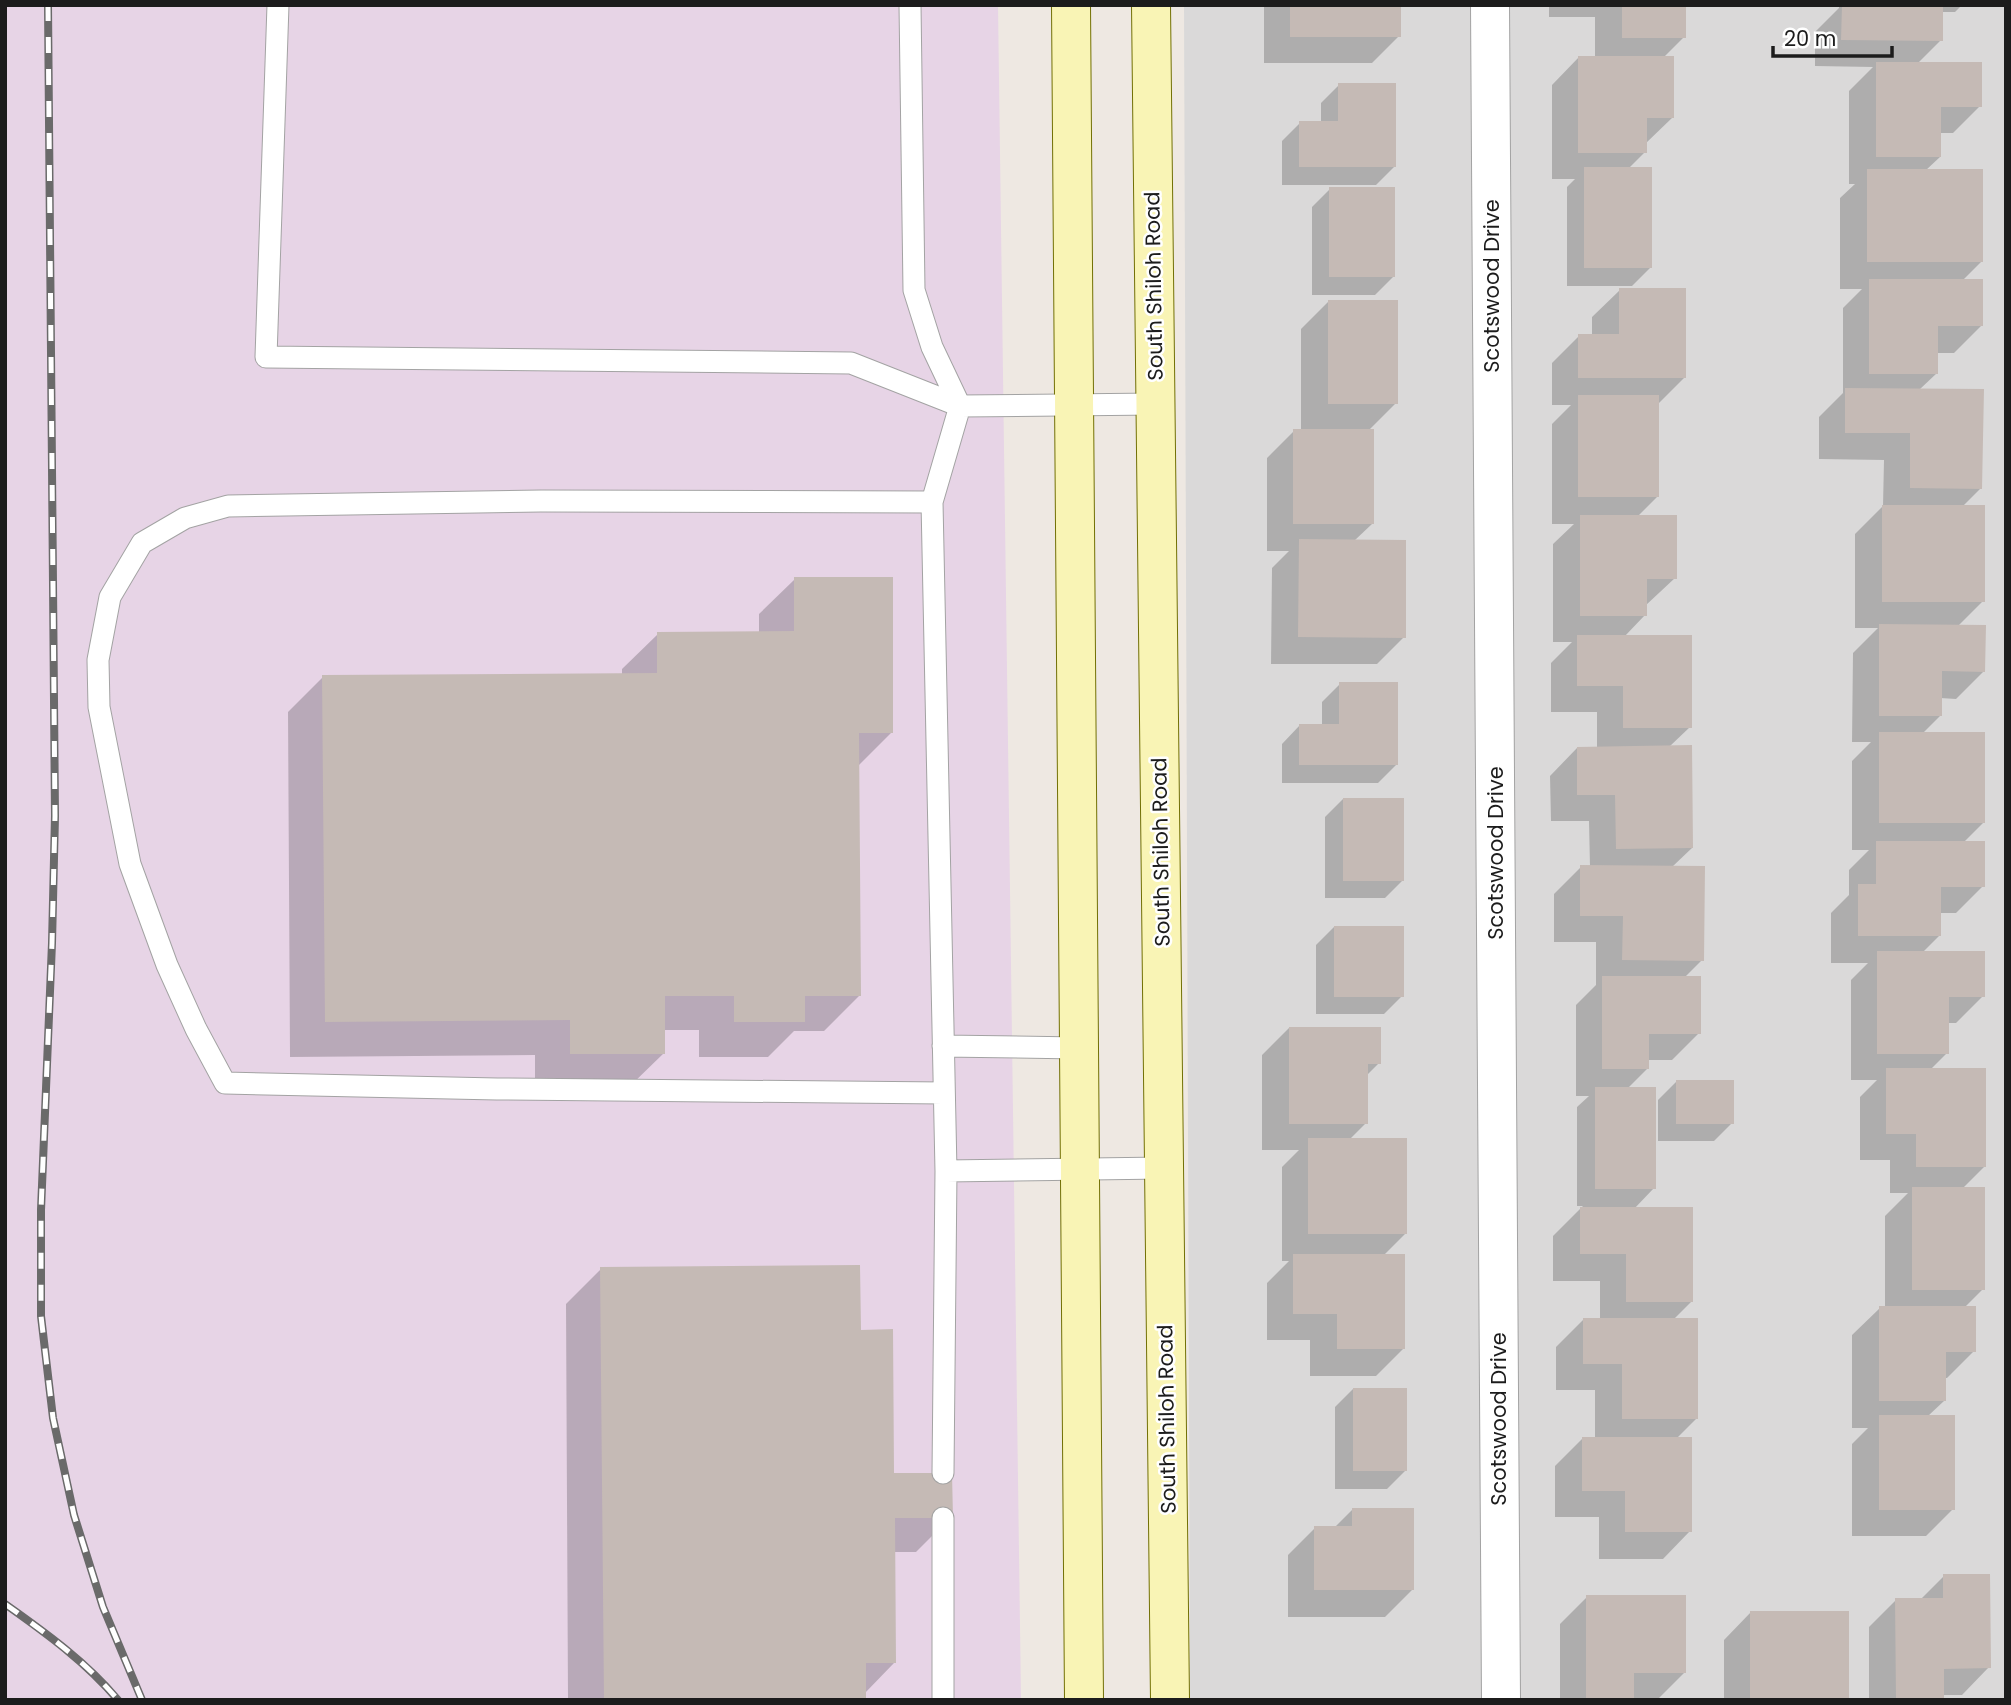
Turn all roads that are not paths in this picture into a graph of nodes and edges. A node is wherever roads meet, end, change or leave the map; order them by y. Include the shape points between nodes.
1 (278, 5) edge
2 (910, 5) edge
3 (1072, 5) edge
4 (1151, 5) edge
5 (1490, 5) edge
6 (1156, 404) junction
7 (960, 405) junction
8 (1075, 405) junction
9 (932, 502) junction
10 (943, 1046) junction
11 (1079, 1048) junction
12 (944, 1093) junction
13 (1080, 1168) junction
14 (1164, 1168) junction
15 (946, 1171) junction
16 (943, 1473) dead end
17 (943, 1518) dead end
18 (943, 1700) edge
19 (1084, 1700) edge
20 (1170, 1700) edge
21 (1501, 1700) edge

1 - 7 lane via 266,357 851,363
2 - 7 lane via 914,290 932,347
3 - 8 main road
4 - 6 main road, South Shiloh Road
5 - 21 street, Scotswood Drive
6 - 8 lane
6 - 14 main road, South Shiloh Road
7 - 8 lane
7 - 9 lane
8 - 11 main road
9 - 10 lane
9 - 12 lane via 541,500 228,506 186,518 142,543 110,597 98,660 99,707 130,864 167,965 225,1083
10 - 11 lane
10 - 12 lane
11 - 13 main road
12 - 15 lane
13 - 14 lane
13 - 15 lane
13 - 19 main road
14 - 20 main road, South Shiloh Road
15 - 16 lane
17 - 18 lane

